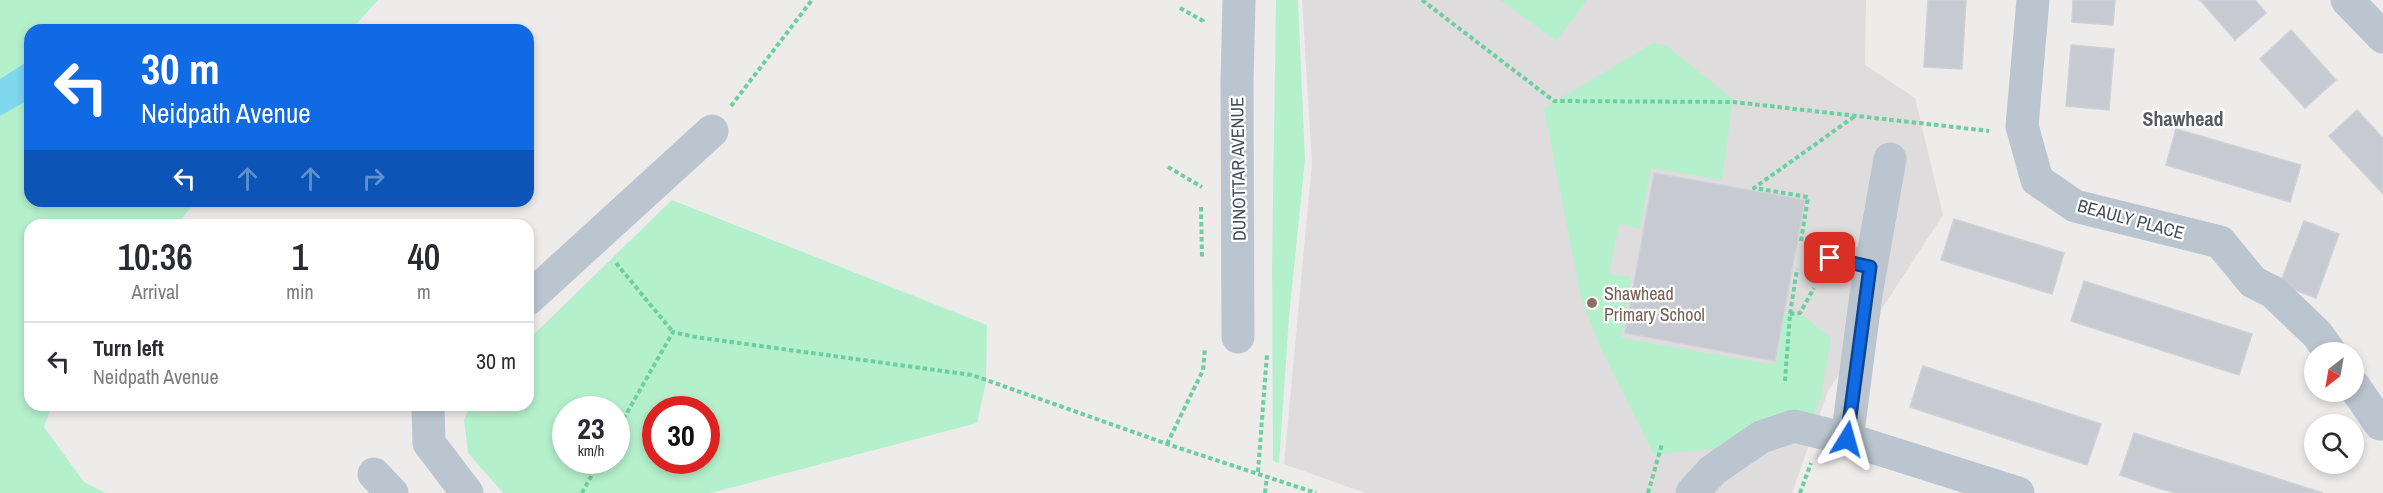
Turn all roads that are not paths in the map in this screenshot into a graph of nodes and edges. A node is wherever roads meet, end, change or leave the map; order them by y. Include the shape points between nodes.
1 (1239, 0) edge
2 (2033, 0) edge
3 (2347, 0) edge
4 (2383, 37) edge
5 (712, 131) road end
6 (1890, 159) dead end
7 (1830, 258) dead end
8 (1870, 267) junction
9 (534, 293) edge
10 (1238, 337) road end
11 (2323, 342) edge
12 (2364, 401) edge
13 (428, 411) edge
14 (2380, 424) dead end
15 (1847, 439) junction
16 (1734, 455) junction
17 (468, 493) edge
18 (1692, 493) edge
19 (1726, 493) edge
20 (2018, 493) edge

1 - 10 street, DUNOTTAR AVENUE
2 - 11 street, BEAULY PLACE via 2022,125 2037,180 2075,206 2220,242 2253,282 2273,292
3 - 4 street
5 - 9 street
6 - 8 street
7 - 8 street
8 - 15 street
12 - 14 street
13 - 17 street via 429,442
15 - 16 street via 1794,426 1761,437
15 - 20 street
16 - 18 street
16 - 19 street

